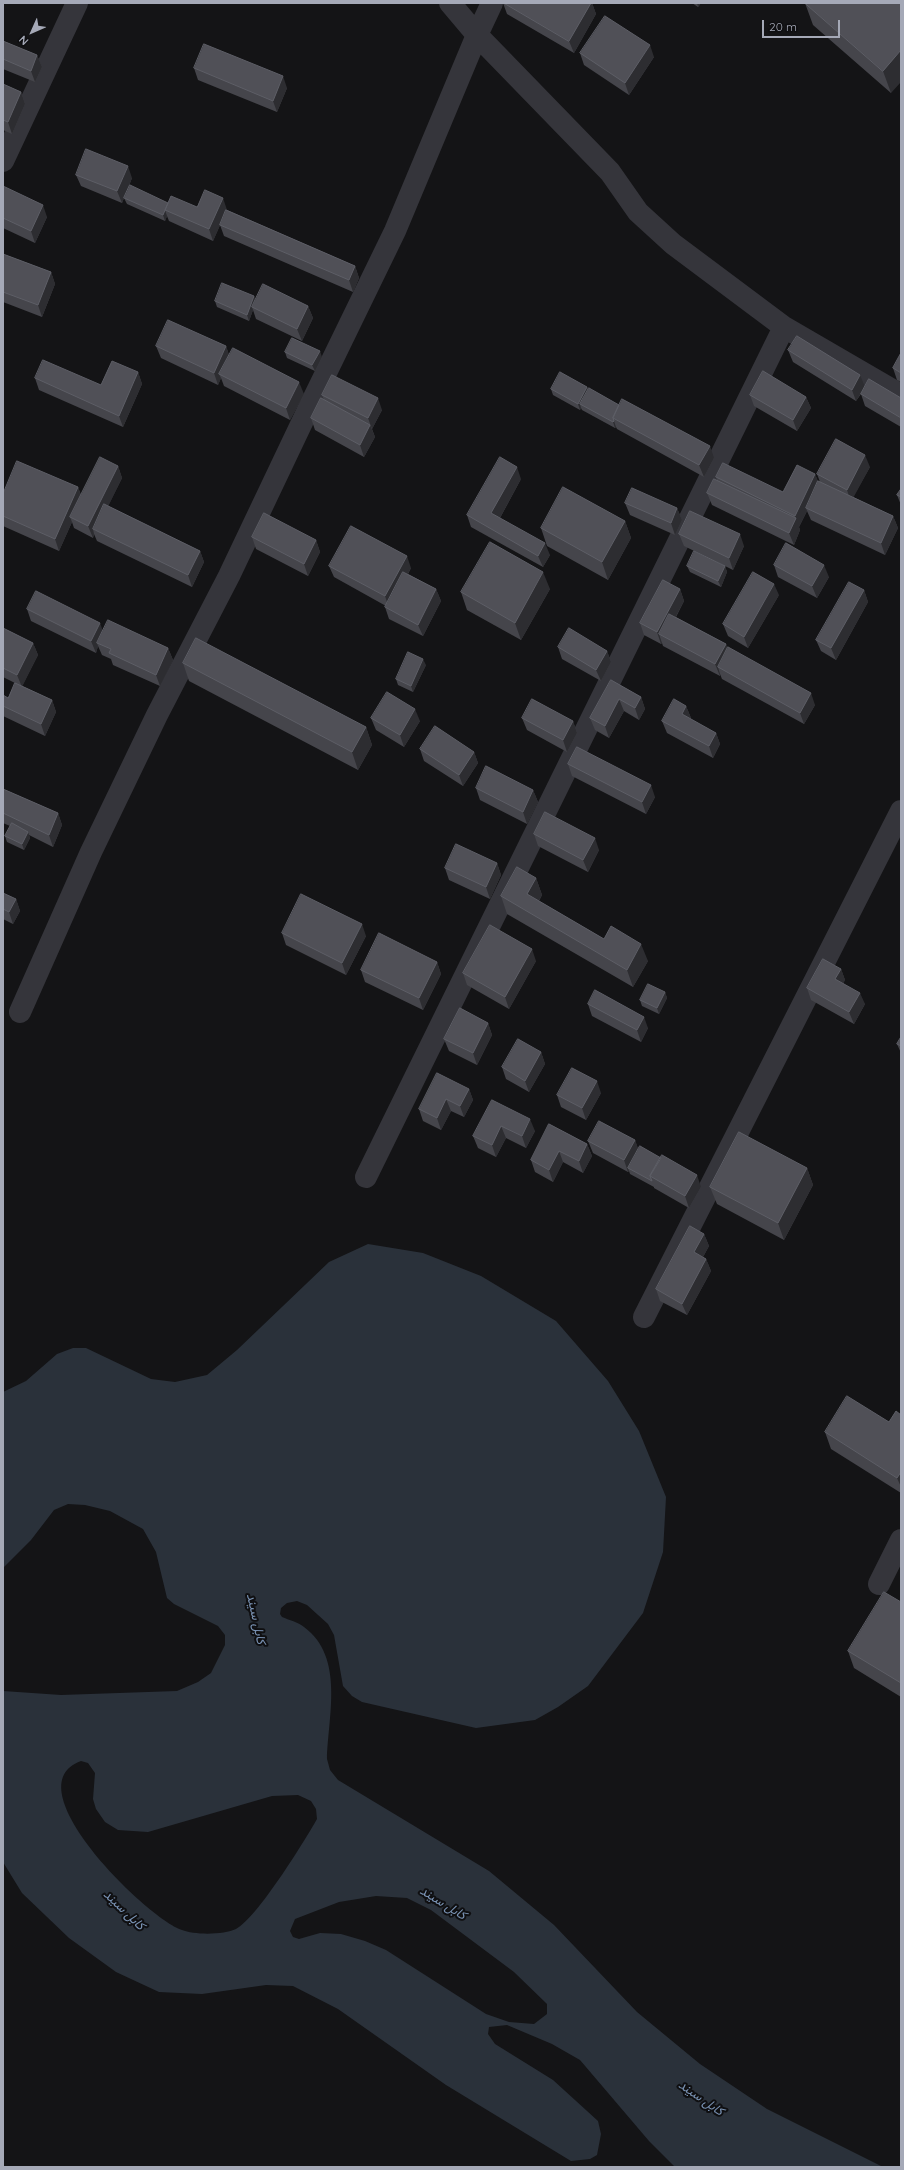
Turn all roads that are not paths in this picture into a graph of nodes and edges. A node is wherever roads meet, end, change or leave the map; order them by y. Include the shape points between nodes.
1 (77, 3) edge
2 (450, 3) edge
3 (492, 3) edge
4 (477, 35) junction
5 (3, 161) edge
6 (784, 327) junction
7 (901, 395) edge
8 (901, 811) edge
9 (20, 1012) dead end
10 (366, 1177) dead end
11 (644, 1317) dead end
12 (901, 1540) edge
13 (879, 1584) dead end

1 - 5 street
2 - 4 street
3 - 4 street
4 - 6 street via 610,172 638,212 673,244
4 - 9 street via 395,231 229,576 157,715 91,852
6 - 7 street
6 - 10 street
8 - 11 street
12 - 13 street

